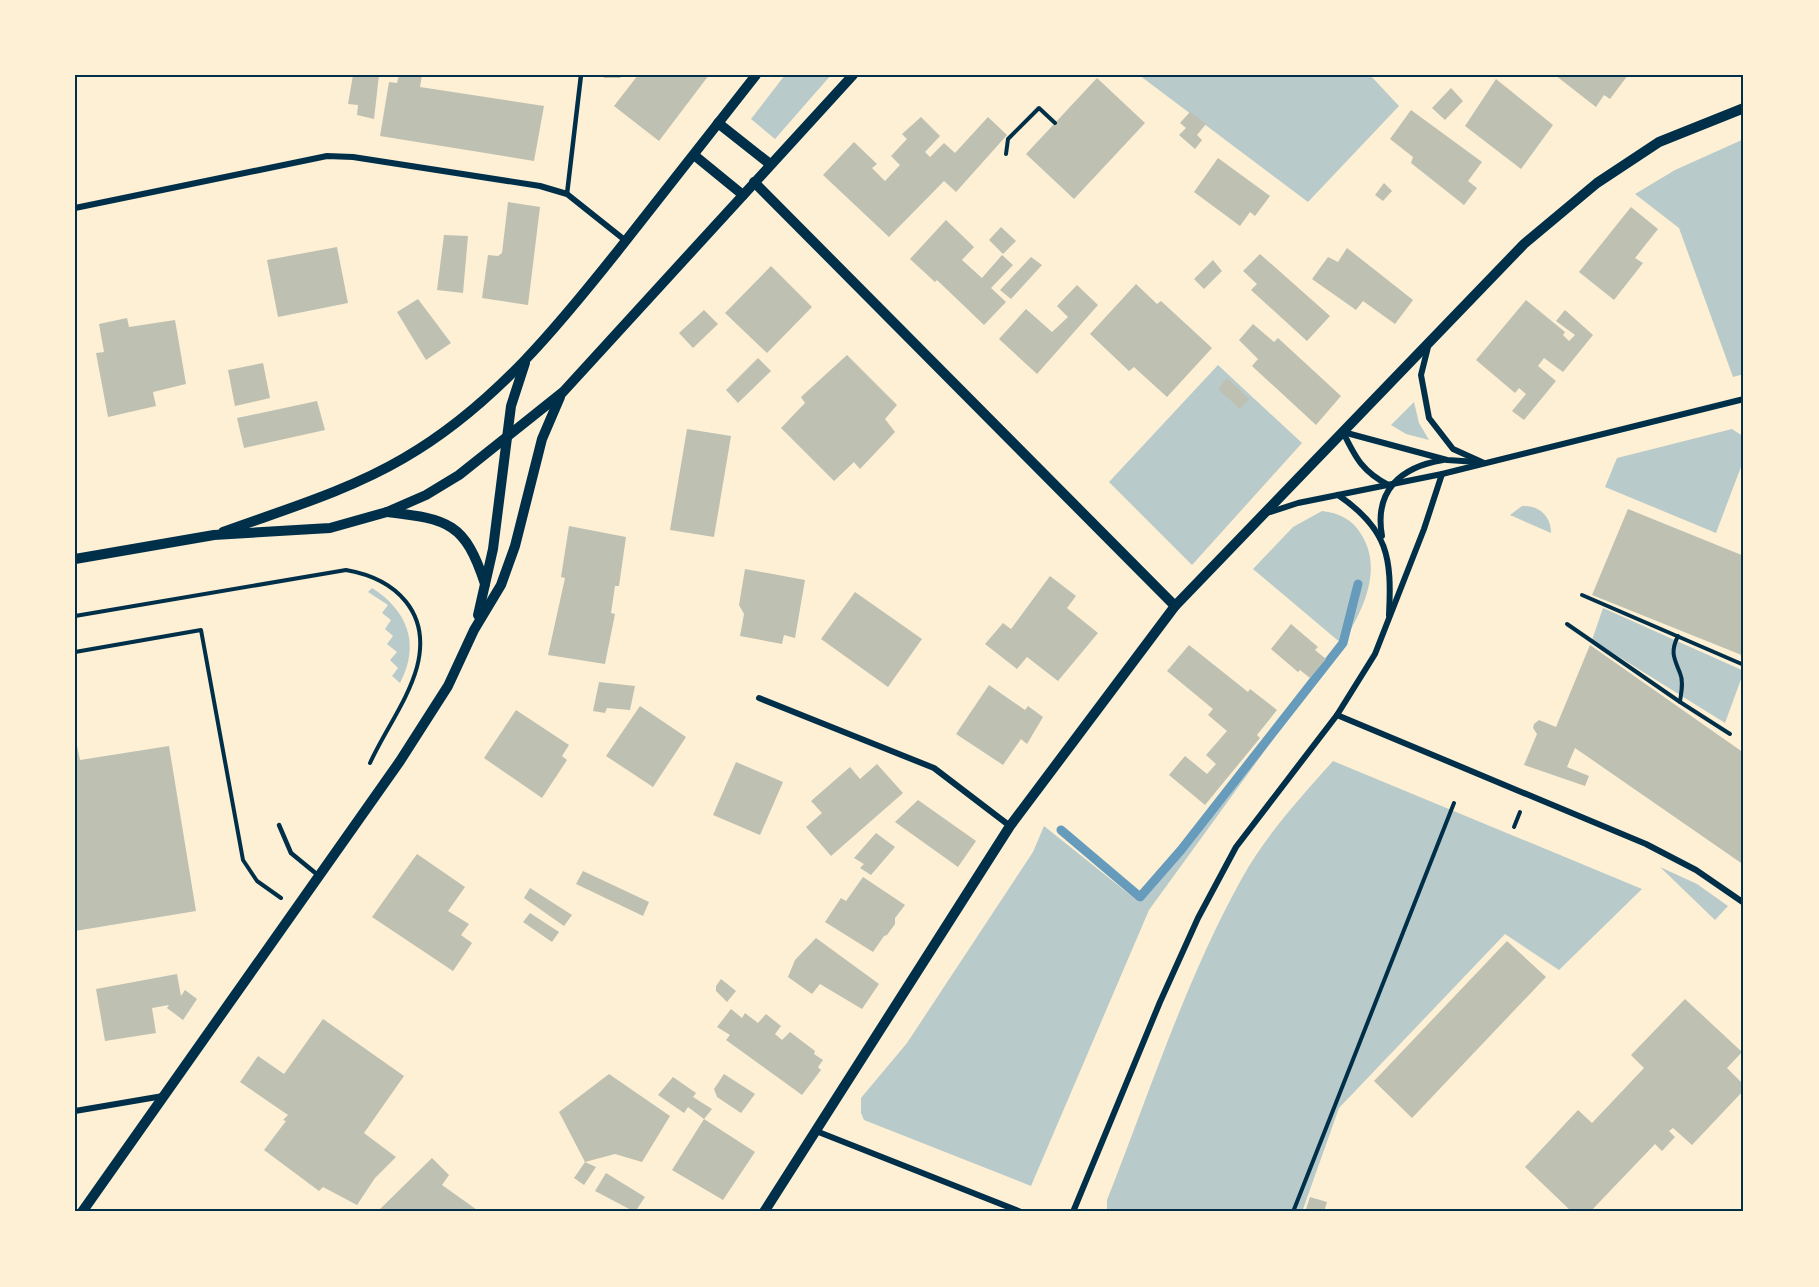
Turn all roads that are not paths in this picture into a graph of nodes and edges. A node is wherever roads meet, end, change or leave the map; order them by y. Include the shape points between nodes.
1 (581, 75) edge
2 (604, 75) edge
3 (620, 75) edge
4 (756, 75) edge
5 (853, 75) edge
6 (1744, 108) edge
7 (718, 123) junction
8 (694, 155) junction
9 (770, 165) junction
10 (754, 182) junction
11 (567, 194) junction
12 (743, 195) junction
13 (75, 208) edge
14 (626, 241) junction
15 (1429, 342) junction
16 (526, 360) junction
17 (562, 392) junction
18 (1744, 399) edge
19 (1343, 432) junction
20 (507, 438) junction
21 (1447, 460) junction
22 (1484, 463) junction
23 (1442, 474) junction
24 (1390, 486) junction
25 (1338, 495) junction
26 (387, 512) junction
27 (1264, 514) junction
28 (214, 535) junction
29 (1383, 546) junction
30 (75, 559) edge
31 (486, 585) junction
32 (1175, 606) junction
33 (1389, 621) junction
34 (474, 630) junction
35 (759, 698) dead end
36 (1337, 715) junction
37 (279, 825) dead end
38 (1010, 826) junction
39 (318, 876) junction
40 (1744, 903) edge
41 (164, 1096) junction
42 (75, 1111) edge
43 (816, 1131) junction
44 (82, 1212) edge
45 (764, 1212) edge
46 (1021, 1212) edge
47 (1073, 1212) edge

1 - 11 lane
2 - 3 lane
4 - 7 street
5 - 9 street
6 - 15 street via 1659,142 1597,183 1524,244
7 - 8 street
7 - 9 street
8 - 12 street
8 - 14 street
9 - 10 street
10 - 12 street
10 - 32 street
11 - 13 street via 540,186 327,156
11 - 14 street
12 - 17 street
14 - 16 street
15 - 19 street
15 - 22 street via 1421,375 1430,418 1453,449
16 - 20 street via 511,406
16 - 28 street via 465,417 404,459 335,491
17 - 20 street
17 - 34 street via 542,440 501,585
18 - 22 street
19 - 21 street
19 - 24 street via 1355,457 1370,475
19 - 27 street
20 - 26 street via 459,475
20 - 31 street
21 - 22 street
21 - 24 street via 1413,468
22 - 23 street
23 - 24 street
23 - 33 street via 1425,530
24 - 25 street
24 - 29 street via 1379,519
25 - 27 street via 1298,502
25 - 29 street via 1362,511
26 - 28 street via 330,528
26 - 31 street via 429,518 457,531 472,549
27 - 32 street
28 - 30 street
29 - 33 street via 1391,585
31 - 34 street
32 - 38 street
33 - 36 street via 1375,654
34 - 39 street via 448,686
35 - 38 street via 934,768
36 - 40 street via 1646,844 1696,870
36 - 47 street via 1276,792 1225,867 1160,1002
37 - 39 lane via 291,853
38 - 43 street
39 - 41 street
41 - 42 street
41 - 44 street
43 - 45 street
43 - 46 street

